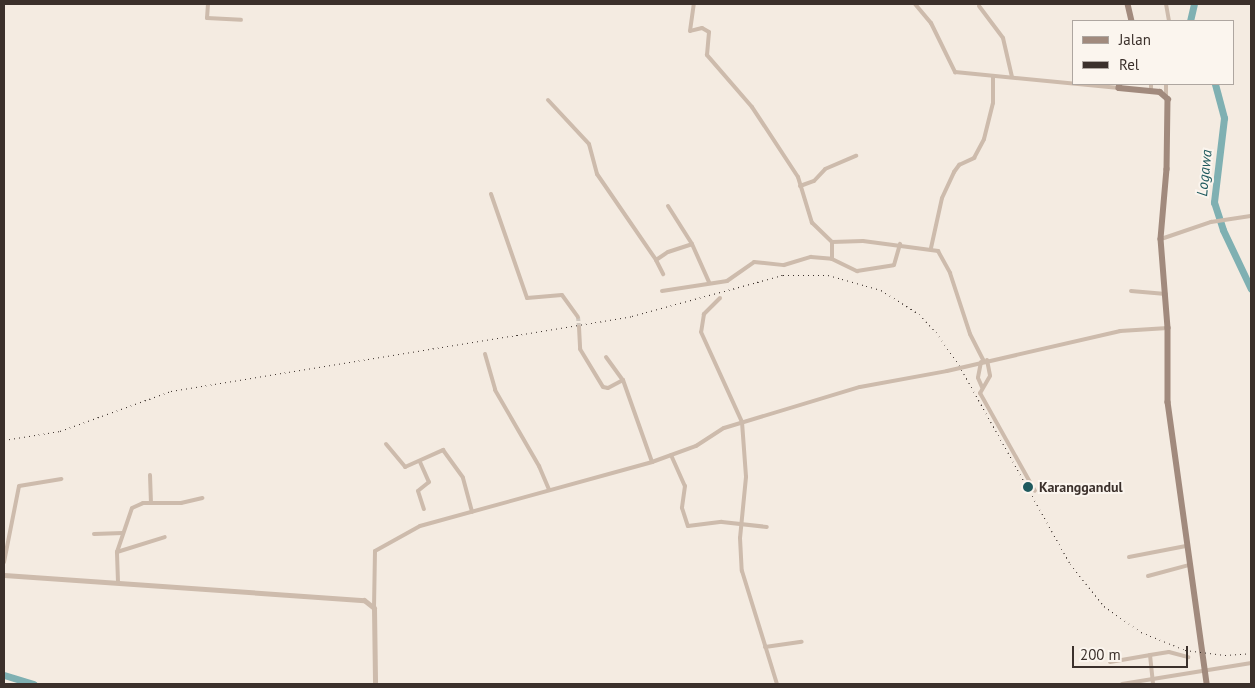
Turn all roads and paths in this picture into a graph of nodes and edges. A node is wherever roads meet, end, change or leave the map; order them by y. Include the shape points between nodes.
1 (208, 4) edge
2 (694, 4) edge
3 (915, 4) edge
4 (1128, 4) edge
5 (1166, 4) edge
6 (979, 6) dead end
7 (241, 20) dead end
8 (1132, 20) edge
9 (1169, 20) edge
10 (993, 76) junction
11 (1012, 77) junction
12 (1072, 82) edge
13 (1151, 85) edge
14 (1166, 85) edge
15 (1120, 86) edge
16 (1151, 91) junction
17 (1166, 95) junction
18 (548, 100) dead end
19 (856, 156) dead end
20 (800, 186) junction
21 (491, 194) dead end
22 (668, 206) dead end
23 (1251, 216) edge
24 (1161, 239) junction
25 (832, 242) junction
26 (692, 244) junction
27 (900, 244) junction
28 (931, 248) junction
29 (832, 259) junction
30 (656, 260) junction
31 (663, 274) dead end
32 (709, 282) junction
33 (662, 290) dead end
34 (1131, 291) dead end
35 (1166, 294) junction
36 (720, 298) dead end
37 (578, 317) tunnel mouth
38 (579, 327) tunnel mouth
39 (1168, 328) junction
40 (485, 354) dead end
41 (606, 357) dead end
42 (984, 361) junction
43 (623, 380) junction
44 (982, 388) junction
45 (742, 422) junction
46 (386, 444) dead end
47 (671, 455) junction
48 (420, 462) junction
49 (652, 462) junction
50 (150, 475) dead end
51 (61, 479) dead end
52 (549, 489) junction
53 (1035, 492) dead end
54 (202, 498) dead end
55 (151, 502) junction
56 (424, 509) dead end
57 (472, 512) junction
58 (742, 524) junction
59 (767, 528) dead end
60 (123, 533) junction
61 (94, 534) dead end
62 (165, 536) dead end
63 (1186, 546) junction
64 (117, 552) junction
65 (4, 554) edge
66 (1129, 557) dead end
67 (4, 562) edge
68 (1189, 565) junction
69 (4, 575) edge
70 (1148, 576) dead end
71 (118, 582) junction
72 (374, 608) junction
73 (802, 642) dead end
74 (764, 647) junction
75 (1150, 655) junction
76 (1188, 657) dead end
77 (1110, 662) dead end
78 (1251, 663) edge
79 (1205, 670) junction
80 (1152, 679) junction
81 (375, 684) edge
82 (777, 684) edge
83 (1122, 684) edge
84 (1153, 684) edge
85 (1207, 684) edge

1 - 7 street via 207,18
2 - 20 street via 690,31 702,28 709,32 707,55 761,120 798,177
3 - 10 street via 934,28 953,71
4 - 8 main road
5 - 9 street
6 - 11 street via 1003,38
10 - 11 street
10 - 28 street via 992,103 984,139 974,158 959,165 954,172 942,198
11 - 12 street
13 - 16 street
14 - 17 street
15 - 16 main road
16 - 17 main road
17 - 24 main road via 1167,169
18 - 30 street via 589,144 597,174
19 - 20 street via 825,169 814,182
20 - 25 street via 814,226
21 - 37 street via 527,298 562,295
22 - 26 street
23 - 24 street via 1211,222
24 - 35 main road
25 - 27 street
25 - 29 street
26 - 30 street
26 - 32 street
27 - 28 street
27 - 29 street via 894,265 857,271
28 - 42 street via 944,258 968,332
29 - 32 street via 811,256 784,264 754,262 732,279
30 - 31 street
32 - 33 street
34 - 35 street
35 - 39 main road
36 - 45 street via 704,314 701,332
38 - 43 street via 579,347 603,387 608,388
39 - 42 street via 1120,331
39 - 63 main road via 1169,414
40 - 52 street via 494,390
41 - 43 street
42 - 44 street via 978,378
42 - 44 street via 990,376
42 - 45 street via 860,387
43 - 49 street
44 - 53 street via 980,393
45 - 47 street
45 - 58 street via 746,477
46 - 48 street via 404,466
47 - 49 street
47 - 58 street via 685,486 682,508 686,525
48 - 56 street via 429,482 418,491
48 - 57 street via 443,450 463,478
49 - 52 street
50 - 55 street
51 - 65 street via 19,486
52 - 57 street
54 - 55 street via 181,503
55 - 60 street via 132,508
57 - 72 street via 420,526 376,549
58 - 59 street
58 - 74 street via 742,571
60 - 61 street
60 - 64 street
62 - 64 street
63 - 66 street
63 - 68 main road
64 - 71 street
65 - 67 street
68 - 70 street
68 - 79 main road
69 - 71 street
71 - 72 street via 361,600
72 - 81 street
73 - 74 street
74 - 82 street
75 - 76 street via 1169,652
75 - 77 street
75 - 80 street
78 - 79 street
79 - 80 street
79 - 85 main road
80 - 83 street
80 - 84 street

